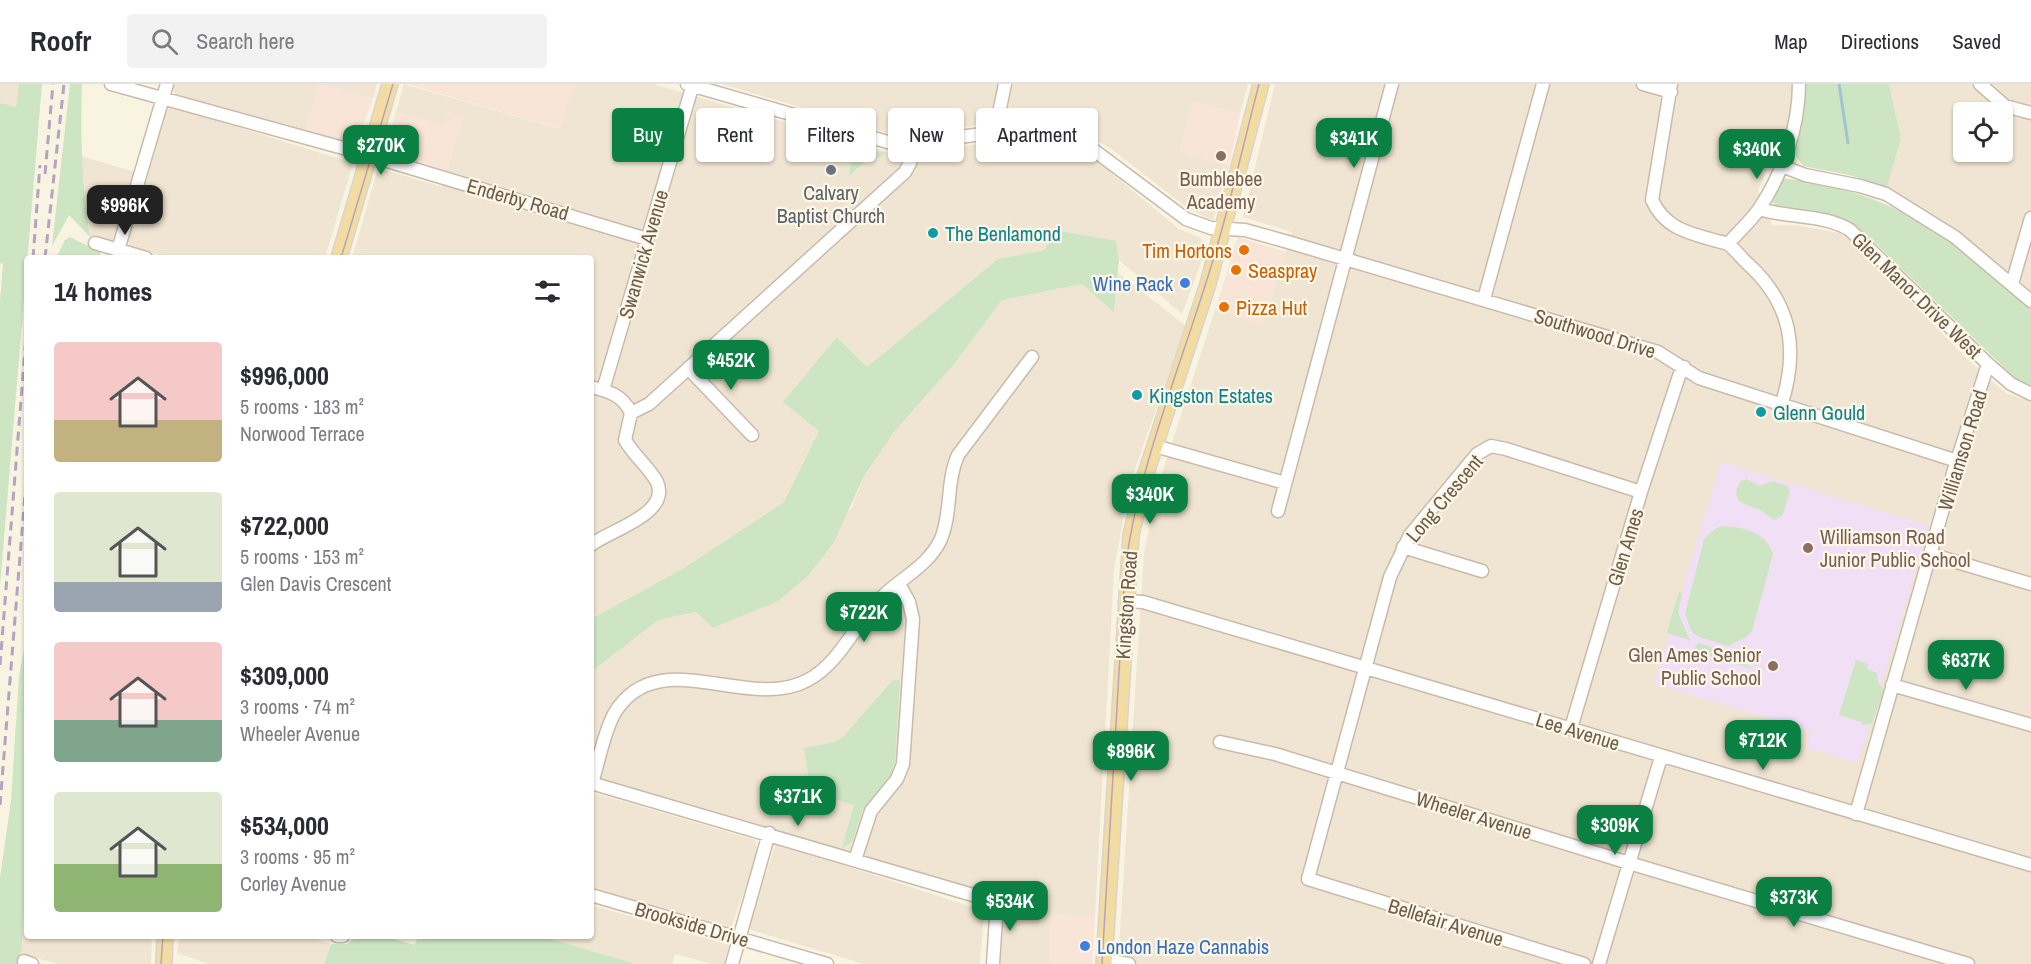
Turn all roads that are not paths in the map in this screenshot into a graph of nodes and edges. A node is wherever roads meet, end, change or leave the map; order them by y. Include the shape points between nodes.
1 (111, 84) edge
2 (167, 84) edge
3 (390, 84) edge
4 (1005, 84) edge
5 (1261, 84) edge
6 (1392, 84) edge
7 (1544, 84) edge
8 (1643, 84) edge
9 (1799, 84) edge
10 (1980, 84) edge
11 (691, 85) edge
12 (1671, 88) edge
13 (162, 99) junction
14 (1000, 108) edge
15 (2031, 113) edge
16 (888, 142) edge
17 (1098, 154) edge
18 (369, 156) junction
19 (910, 162) edge
20 (1782, 166) junction
21 (1759, 209) junction
22 (2031, 218) edge
23 (1224, 229) junction
24 (647, 239) junction
25 (95, 243) dead end
26 (1728, 244) junction
27 (118, 250) junction
28 (136, 255) edge
29 (340, 255) edge
30 (1346, 258) junction
31 (2012, 284) junction
32 (1484, 299) junction
33 (2031, 301) edge
34 (1032, 357) dead end
35 (1988, 364) junction
36 (688, 368) junction
37 (1684, 368) junction
38 (597, 389) edge
39 (2031, 394) edge
40 (1781, 406) junction
41 (631, 412) junction
42 (752, 435) dead end
43 (1155, 446) junction
44 (1957, 461) junction
45 (1285, 483) junction
46 (1641, 492) junction
47 (1278, 511) dead end
48 (594, 543) edge
49 (1403, 547) junction
50 (1930, 554) junction
51 (1482, 571) dead end
52 (899, 584) junction
53 (2031, 584) edge
54 (1125, 601) junction
55 (1367, 668) junction
56 (1892, 685) junction
57 (2031, 725) edge
58 (1571, 728) junction
59 (1220, 742) dead end
60 (1661, 757) junction
61 (1338, 773) junction
62 (594, 774) edge
63 (594, 784) edge
64 (1856, 814) junction
65 (770, 833) junction
66 (855, 861) junction
67 (1629, 863) junction
68 (2031, 865) edge
69 (1308, 879) joint
70 (594, 896) edge
71 (740, 938) junction
72 (165, 939) edge
73 (1104, 962) edge
74 (164, 964) edge
75 (732, 964) edge
76 (827, 964) edge
77 (993, 964) edge
78 (1129, 964) edge
79 (1584, 964) edge
80 (1599, 964) edge
81 (1968, 964) edge

1 - 13 street, Enderby Road
2 - 13 street
3 - 18 main road
4 - 14 street
5 - 23 main road, Kingston Road
6 - 30 street
7 - 32 street
8 - 12 street
9 - 20 street
10 - 15 street via 2005,106
11 - 16 street, Southwood Drive
11 - 24 street, Swanwick Avenue
12 - 26 street via 1652,200 1659,214 1673,226
13 - 18 street, Enderby Road
13 - 27 street
17 - 23 street, Southwood Drive via 1186,219
18 - 24 street, Enderby Road
18 - 29 main road
19 - 36 street via 905,172
20 - 21 street
20 - 31 street via 1886,194 1955,237
21 - 26 street
21 - 35 street, Glen Manor Drive West via 1850,230
22 - 31 street
23 - 30 street, Southwood Drive via 1245,230
23 - 43 main road, Kingston Road
24 - 38 street, Swanwick Avenue
25 - 27 street
26 - 40 street via 1767,283 1785,318 1792,346
27 - 28 street
30 - 32 street, Southwood Drive
30 - 45 street
31 - 33 street
32 - 37 street, Southwood Drive via 1658,352
34 - 52 street via 962,447 951,474 940,540 924,562
35 - 39 street, Glen Manor Drive West via 2011,384
35 - 44 street, Williamson Road
36 - 41 street via 649,404
36 - 42 street
37 - 40 street, Southwood Drive via 1699,378
37 - 46 street, Glen Ames
38 - 41 street via 619,397
40 - 44 street, Southwood Drive
41 - 48 street via 625,440 656,481 658,499 648,514
43 - 45 street
43 - 54 main road, Kingston Road via 1131,535
44 - 50 street, Williamson Road
45 - 47 street
46 - 49 street, Long Crescent via 1491,446 1477,454
46 - 58 street, Glen Ames
49 - 51 street
49 - 55 street, Long Crescent via 1390,577
50 - 53 street
50 - 56 street, Williamson Road
52 - 62 street via 871,609 824,668 805,682 769,691 673,679 634,692 612,719
52 - 66 street via 913,620 903,764 897,779 871,811
54 - 55 street, Lee Avenue via 1143,602
54 - 73 main road, Kingston Road
55 - 58 street, Lee Avenue
55 - 61 street, Long Crescent
56 - 57 street
56 - 64 street, Williamson Road
58 - 60 street, Lee Avenue
59 - 61 street, Wheeler Avenue
60 - 64 street, Lee Avenue
60 - 67 street
61 - 67 street, Wheeler Avenue
61 - 69 street, Long Crescent
63 - 65 street
64 - 68 street, Lee Avenue
65 - 66 street
65 - 71 street
66 - 77 street via 992,903 996,918
67 - 80 street
67 - 81 street, Wheeler Avenue
69 - 79 street, Bellefair Avenue
70 - 71 street, Brookside Drive
71 - 75 street
71 - 76 street, Brookside Drive
72 - 74 main road
73 - 78 street

